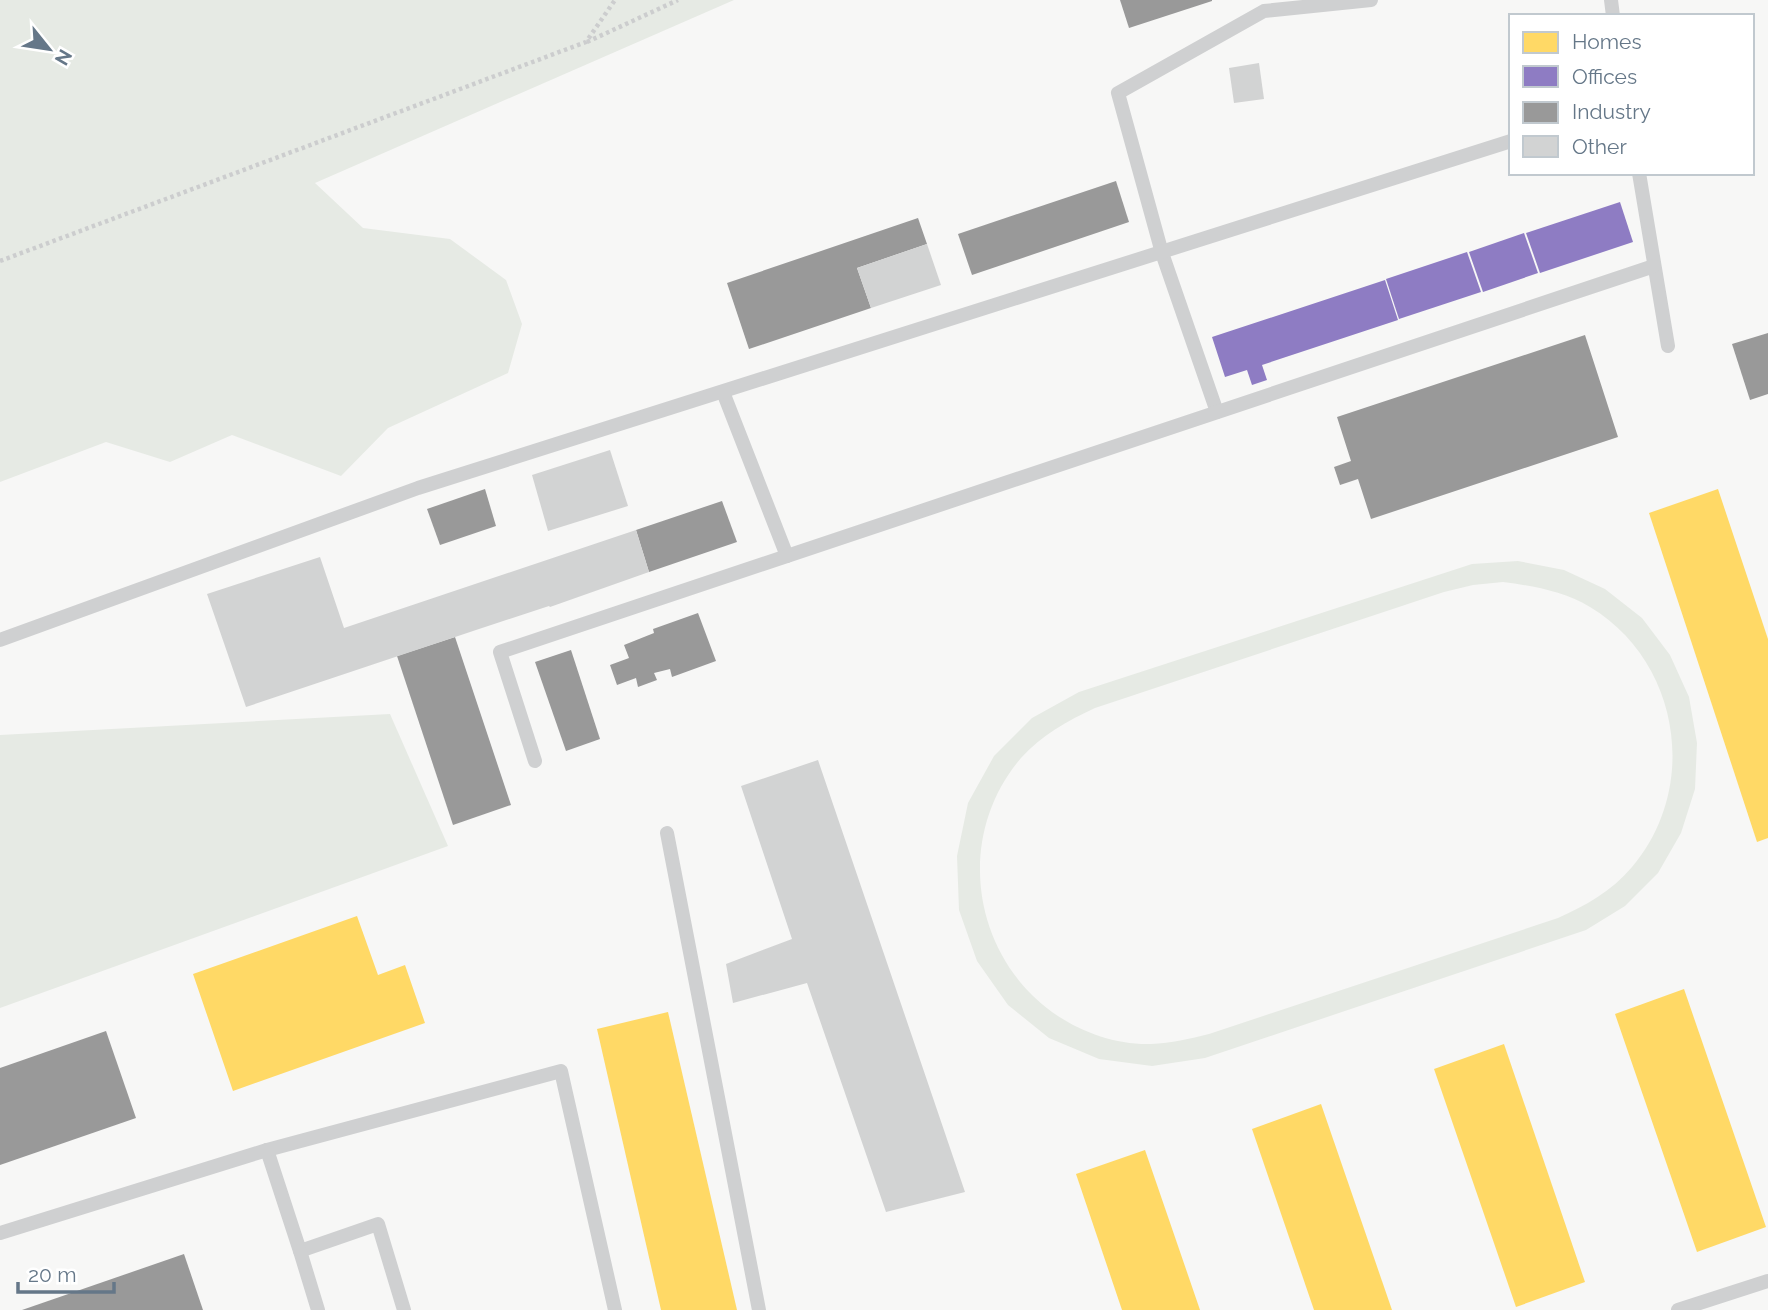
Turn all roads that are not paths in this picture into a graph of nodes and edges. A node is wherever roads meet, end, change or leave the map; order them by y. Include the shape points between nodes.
1 (1371, 0) edge
2 (1509, 142) edge
3 (1639, 175) edge
4 (1162, 253) junction
5 (1654, 266) junction
6 (1668, 346) dead end
7 (723, 392) junction
8 (1217, 412) junction
9 (787, 556) junction
10 (0, 640) edge
11 (535, 761) dead end
12 (667, 833) dead end
13 (267, 1150) junction
14 (0, 1233) edge
15 (300, 1251) junction
16 (1768, 1281) edge
17 (318, 1310) edge
18 (404, 1310) edge
19 (615, 1310) edge
20 (759, 1310) edge
21 (1678, 1310) edge

1 - 4 lane via 1264,11 1118,93
2 - 4 lane
3 - 5 lane
4 - 7 lane
4 - 8 lane
5 - 6 lane
5 - 8 lane
7 - 9 lane
7 - 10 lane via 418,488
8 - 9 lane
9 - 11 lane via 500,652
12 - 20 lane
13 - 14 lane
13 - 15 lane
13 - 19 lane via 561,1071
15 - 17 lane
15 - 18 lane via 378,1224
16 - 21 lane

